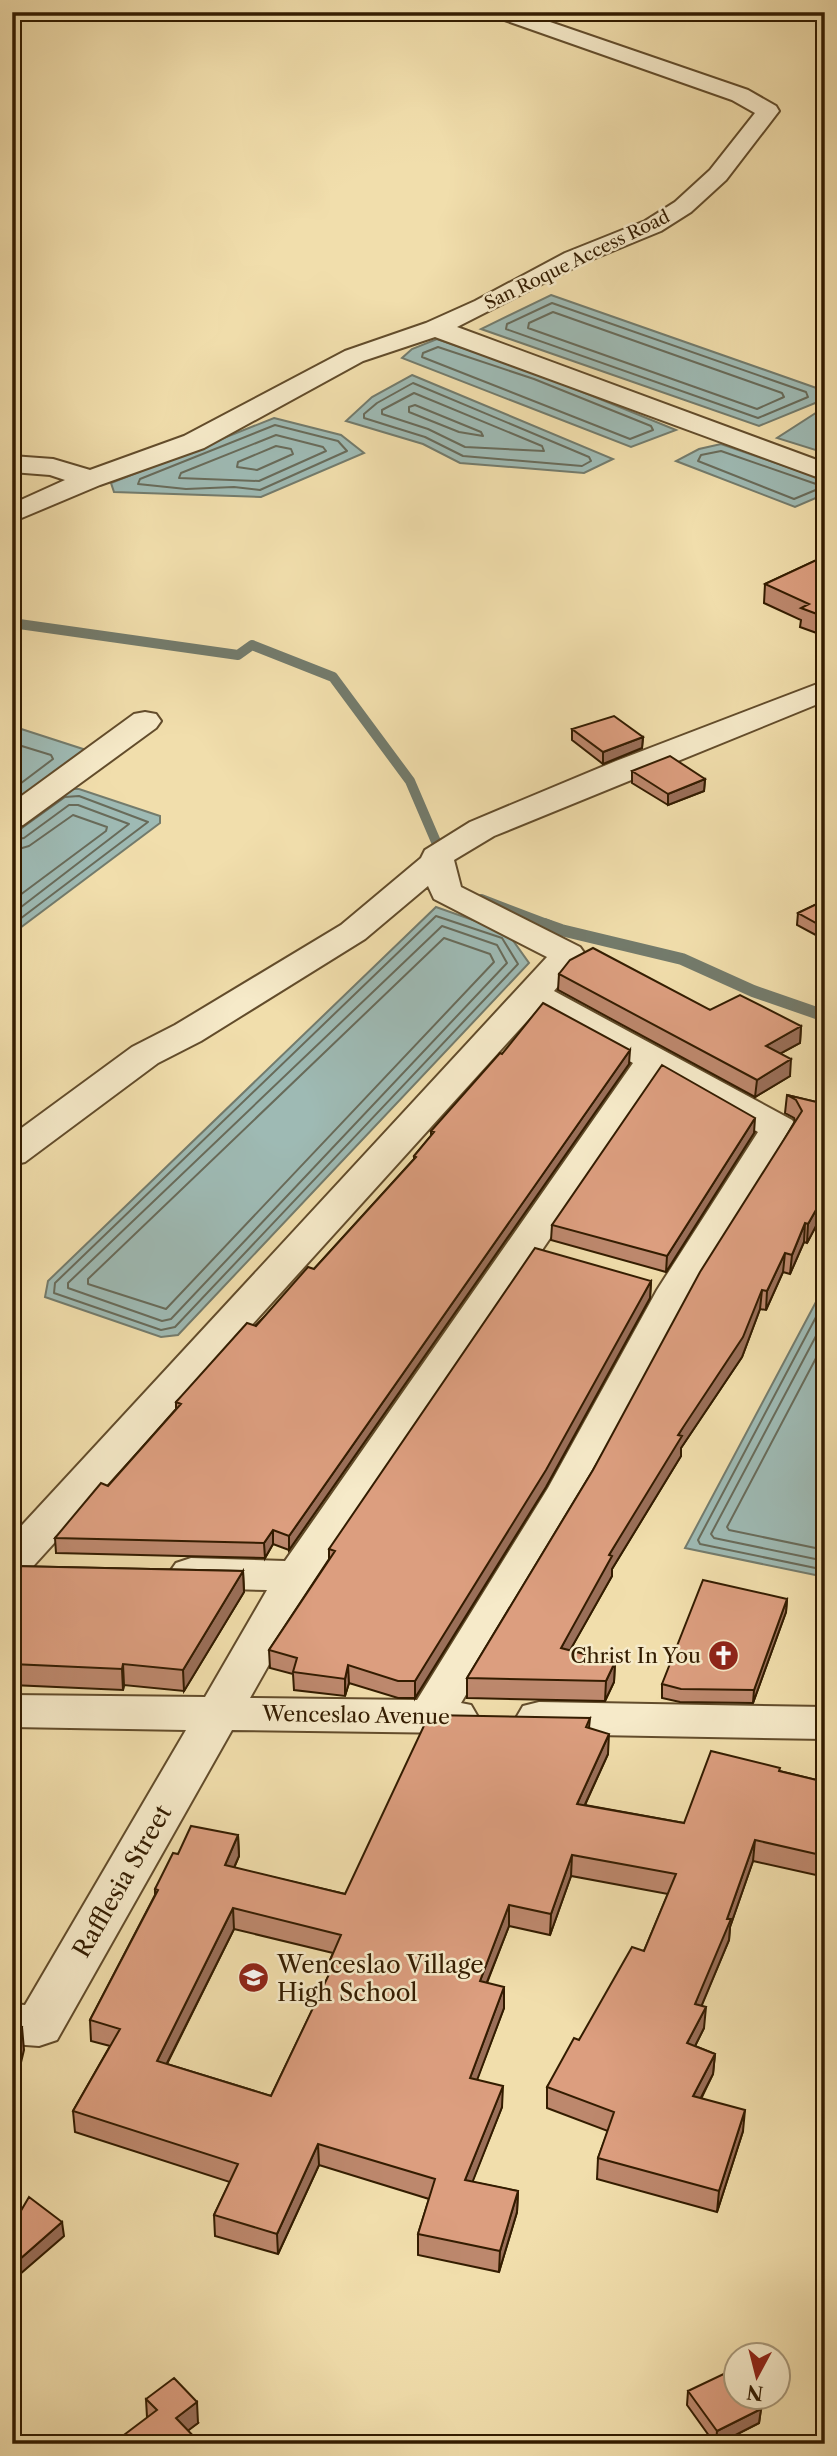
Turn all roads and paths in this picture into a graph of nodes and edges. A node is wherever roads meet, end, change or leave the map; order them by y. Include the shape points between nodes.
1 (499, 12) edge
2 (435, 328) junction
3 (12, 464) edge
4 (825, 472) edge
5 (90, 479) junction
6 (12, 514) edge
7 (825, 690) edge
8 (145, 721) dead end
9 (12, 818) edge
10 (438, 861) junction
11 (534, 994) junction
12 (654, 1059) junction
13 (12, 1154) edge
14 (523, 1247) junction
15 (561, 1258) edge
16 (638, 1279) edge
17 (677, 1290) junction
18 (26, 1567) edge
19 (148, 1572) edge
20 (297, 1576) junction
21 (12, 1711) edge
22 (219, 1713) junction
23 (430, 1716) junction
24 (825, 1723) edge
25 (12, 2024) edge

1 - 2 street, San Roque Access Road via 740,95 768,111 718,175 683,207
2 - 4 street
2 - 5 street, San Roque Access Road via 354,356 194,442
3 - 5 street via 53,467
5 - 6 street, San Roque Access Road
7 - 10 street via 482,829 437,857
8 - 9 street
10 - 11 street via 446,892 568,954
10 - 13 street via 353,932 145,1055
11 - 12 street
11 - 18 street
12 - 14 street
12 - 17 street via 779,1128
14 - 15 street
14 - 20 street
16 - 17 street
17 - 23 street via 569,1488
19 - 20 street
20 - 22 street
21 - 22 street, Wenceslao Avenue
22 - 23 street, Wenceslao Avenue
22 - 25 street, Rafflesia Street via 38,2026
23 - 24 street, Wenceslao Avenue

